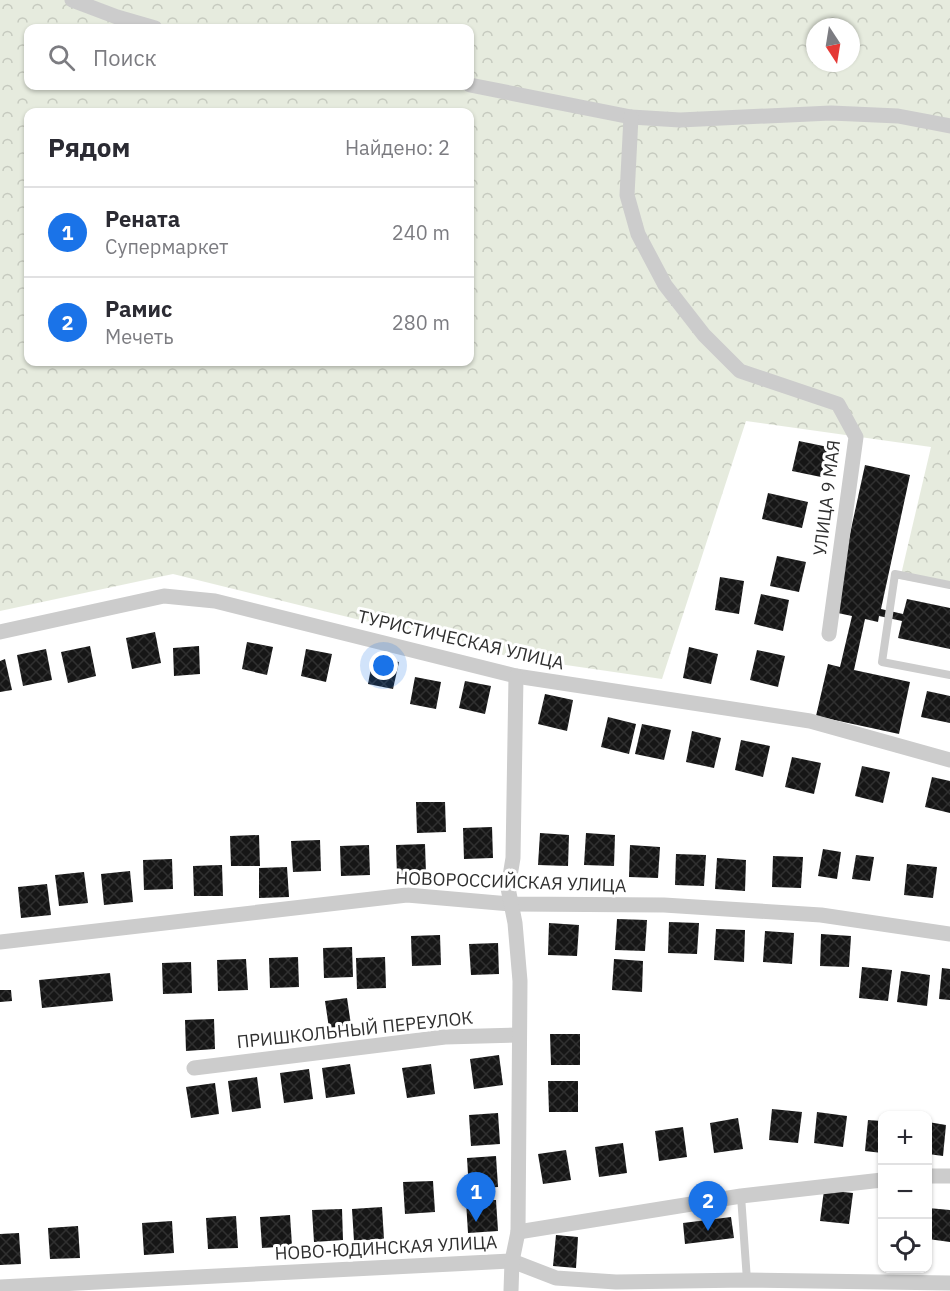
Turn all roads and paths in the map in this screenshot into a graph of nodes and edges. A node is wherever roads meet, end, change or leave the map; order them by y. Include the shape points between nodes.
1 (72, 0) edge
2 (141, 24) edge
3 (474, 86) edge
4 (631, 117) junction
5 (950, 126) edge
6 (950, 585) edge
7 (0, 632) edge
8 (829, 634) dead end
9 (950, 675) edge
10 (516, 676) junction
11 (950, 760) edge
12 (511, 904) junction
13 (950, 934) edge
14 (0, 942) edge
15 (519, 1035) junction
16 (194, 1068) dead end
17 (932, 1176) edge
18 (950, 1176) edge
19 (878, 1180) edge
20 (741, 1196) junction
21 (518, 1232) junction
22 (512, 1261) junction
23 (747, 1280) junction
24 (950, 1283) edge
25 (0, 1287) edge
26 (511, 1291) edge

1 - 2 street
3 - 4 street
4 - 5 street via 681,120 831,113 898,116
4 - 8 street, УЛИЦА 9 МАЯ via 627,195 638,234 664,285 704,335 740,371 838,404 856,437
6 - 9 lane via 895,574 882,662
7 - 10 street, ТУРИСТИЧЕСКАЯ УЛИЦА via 164,596 215,601
10 - 11 street, ТУРИСТИЧЕСКАЯ УЛИЦА via 810,722
10 - 12 street via 513,858 508,888
12 - 13 street, НОВОРОССИЙСКАЯ УЛИЦА via 664,905 821,915
12 - 14 street, НОВОРОССИЙСКАЯ УЛИЦА via 407,895
12 - 15 street via 520,981
15 - 16 street, ПРИШКОЛЬНЫЙ ПЕРЕУЛОК via 445,1037
15 - 21 street
17 - 18 street
19 - 20 street, НОВО-ЮДИНСКАЯ УЛИЦА
20 - 21 street, НОВО-ЮДИНСКАЯ УЛИЦА
20 - 23 lane
21 - 22 street
22 - 23 street, НОВО-ЮДИНСКАЯ УЛИЦА via 556,1278 616,1282
22 - 25 street, НОВО-ЮДИНСКАЯ УЛИЦА
22 - 26 street
23 - 24 street, НОВО-ЮДИНСКАЯ УЛИЦА

